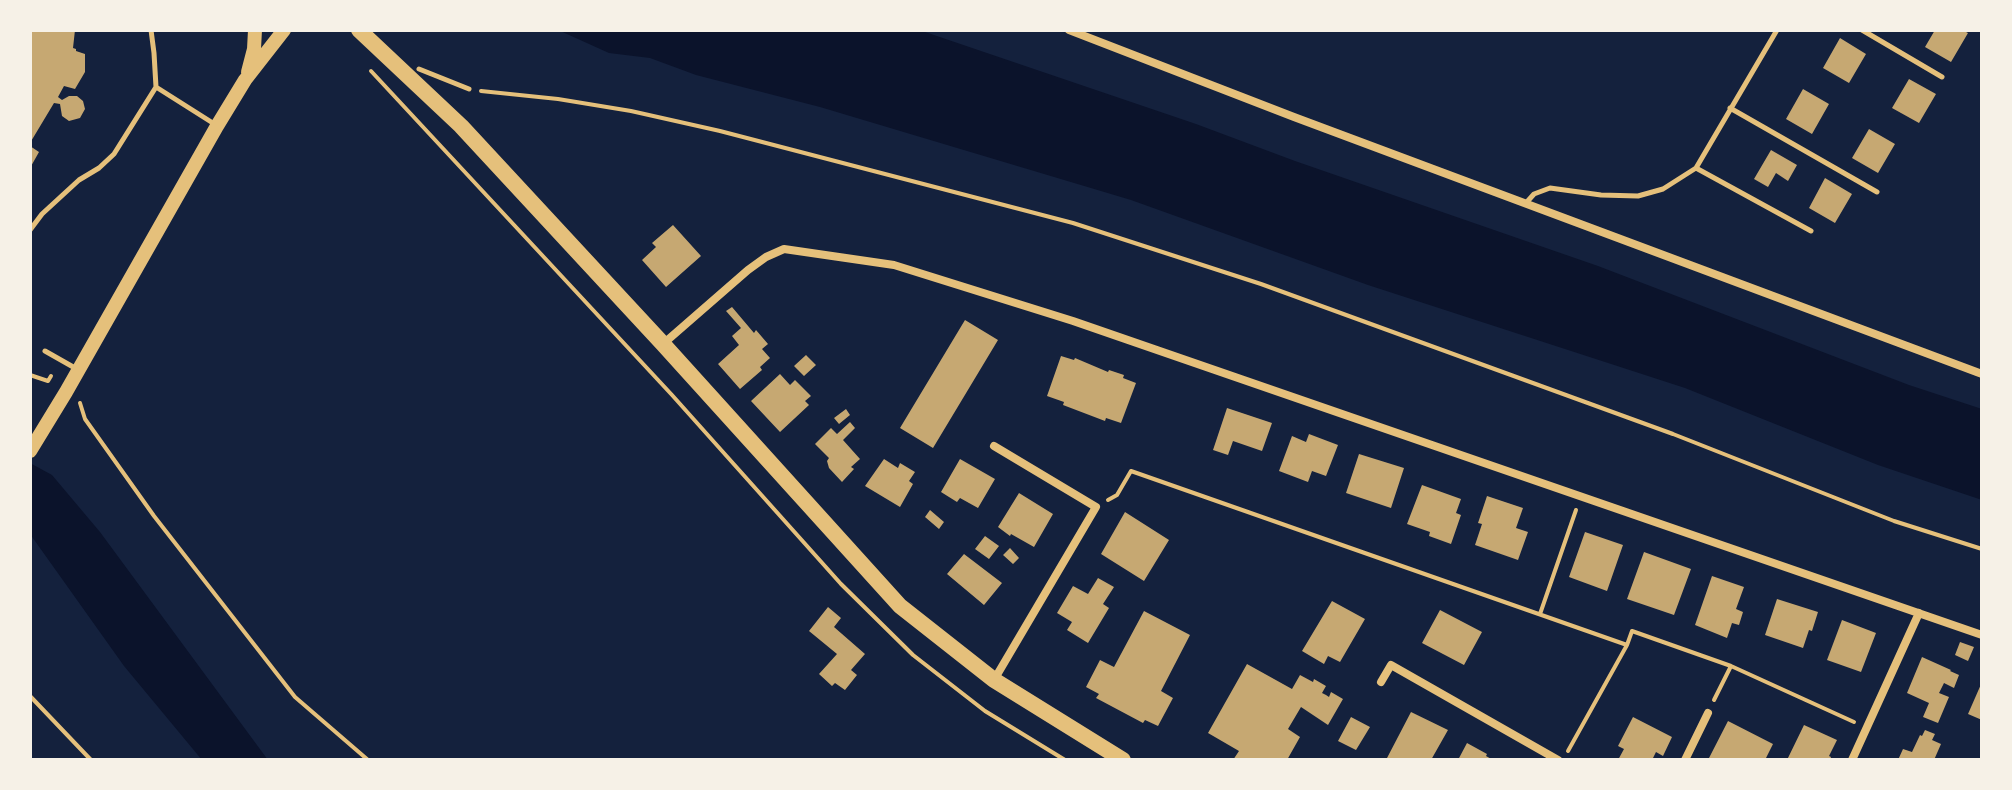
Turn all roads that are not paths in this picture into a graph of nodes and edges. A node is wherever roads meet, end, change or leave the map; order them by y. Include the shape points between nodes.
1 (151, 30) edge
2 (255, 30) edge
3 (284, 30) edge
4 (359, 30) edge
5 (1069, 30) edge
6 (1777, 30) edge
7 (1862, 30) edge
8 (419, 69) dead end
9 (1942, 77) dead end
10 (245, 80) junction
11 (156, 87) junction
12 (469, 89) road end
13 (1730, 108) junction
14 (217, 126) junction
15 (1696, 168) junction
16 (1877, 192) dead end
17 (1525, 204) junction
18 (30, 230) edge
19 (1811, 231) dead end
20 (663, 344) junction
21 (45, 351) dead end
22 (78, 370) junction
23 (1982, 374) edge
24 (994, 446) dead end
25 (30, 451) edge
26 (1919, 613) junction
27 (1982, 635) edge
28 (994, 680) junction
29 (1381, 682) dead end
30 (1708, 713) road end
31 (1123, 760) edge
32 (1560, 760) edge
33 (1685, 760) edge
34 (1852, 760) edge

1 - 11 lane
2 - 10 street
3 - 10 street
4 - 20 main road via 461,126
5 - 17 street
6 - 13 lane
7 - 9 lane
8 - 12 lane
10 - 14 street
11 - 14 lane
11 - 18 lane via 114,154 60,197
13 - 15 lane
13 - 16 lane
14 - 22 street
15 - 17 lane via 1663,189 1638,196 1550,188
15 - 19 lane
17 - 23 street
20 - 26 street via 748,270 784,249 894,265 1073,321
20 - 28 main road via 900,606
21 - 22 lane
22 - 25 street via 72,395 56,408
24 - 28 street via 1096,507
26 - 27 street
26 - 34 street
28 - 31 main road
29 - 32 street via 1391,665
30 - 33 street

